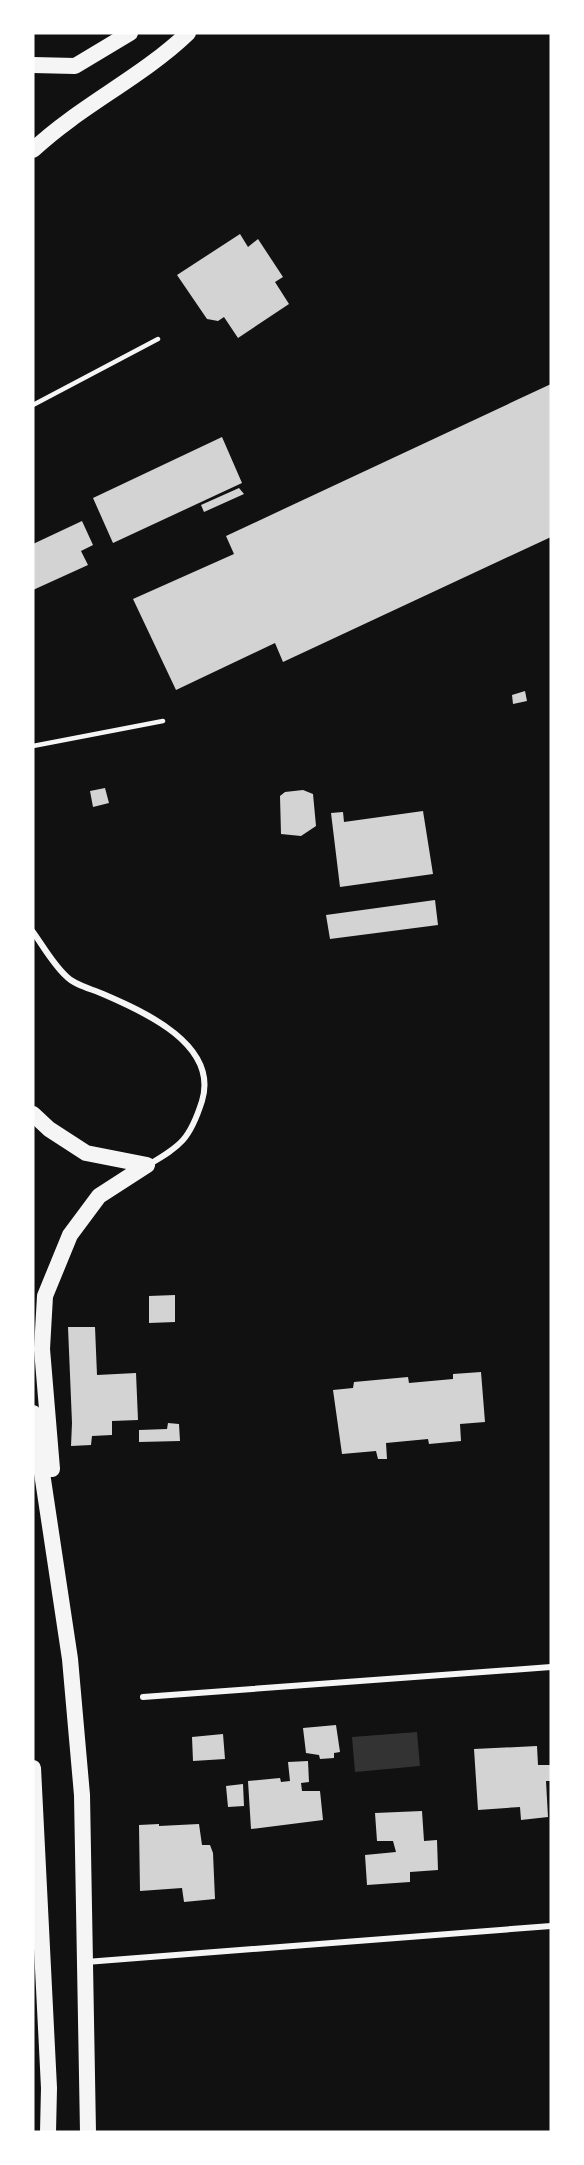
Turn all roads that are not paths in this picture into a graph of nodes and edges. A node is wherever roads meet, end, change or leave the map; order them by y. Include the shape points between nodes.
1 (130, 33) edge
2 (188, 33) edge
3 (33, 65) edge
4 (33, 150) edge
5 (158, 339) dead end
6 (33, 405) edge
7 (163, 721) dead end
8 (33, 746) edge
9 (33, 932) edge
10 (33, 1114) edge
11 (147, 1166) junction
12 (33, 1413) edge
13 (61, 1592) junction
14 (551, 1667) edge
15 (142, 1697) dead end
16 (33, 1768) edge
17 (551, 1926) edge
18 (86, 1962) junction
19 (48, 2132) edge
20 (88, 2132) edge

1 - 3 highway via 75,66
2 - 4 highway via 148,68 76,115
5 - 6 lane
7 - 8 lane
9 - 11 street via 67,978 166,1027 193,1050 207,1085 193,1128 172,1151
10 - 11 highway via 86,1153
11 - 13 highway via 99,1196 70,1235 45,1296 42,1349
12 - 13 highway
13 - 18 highway via 82,1795
14 - 15 street
16 - 19 highway
17 - 18 street
18 - 20 highway

